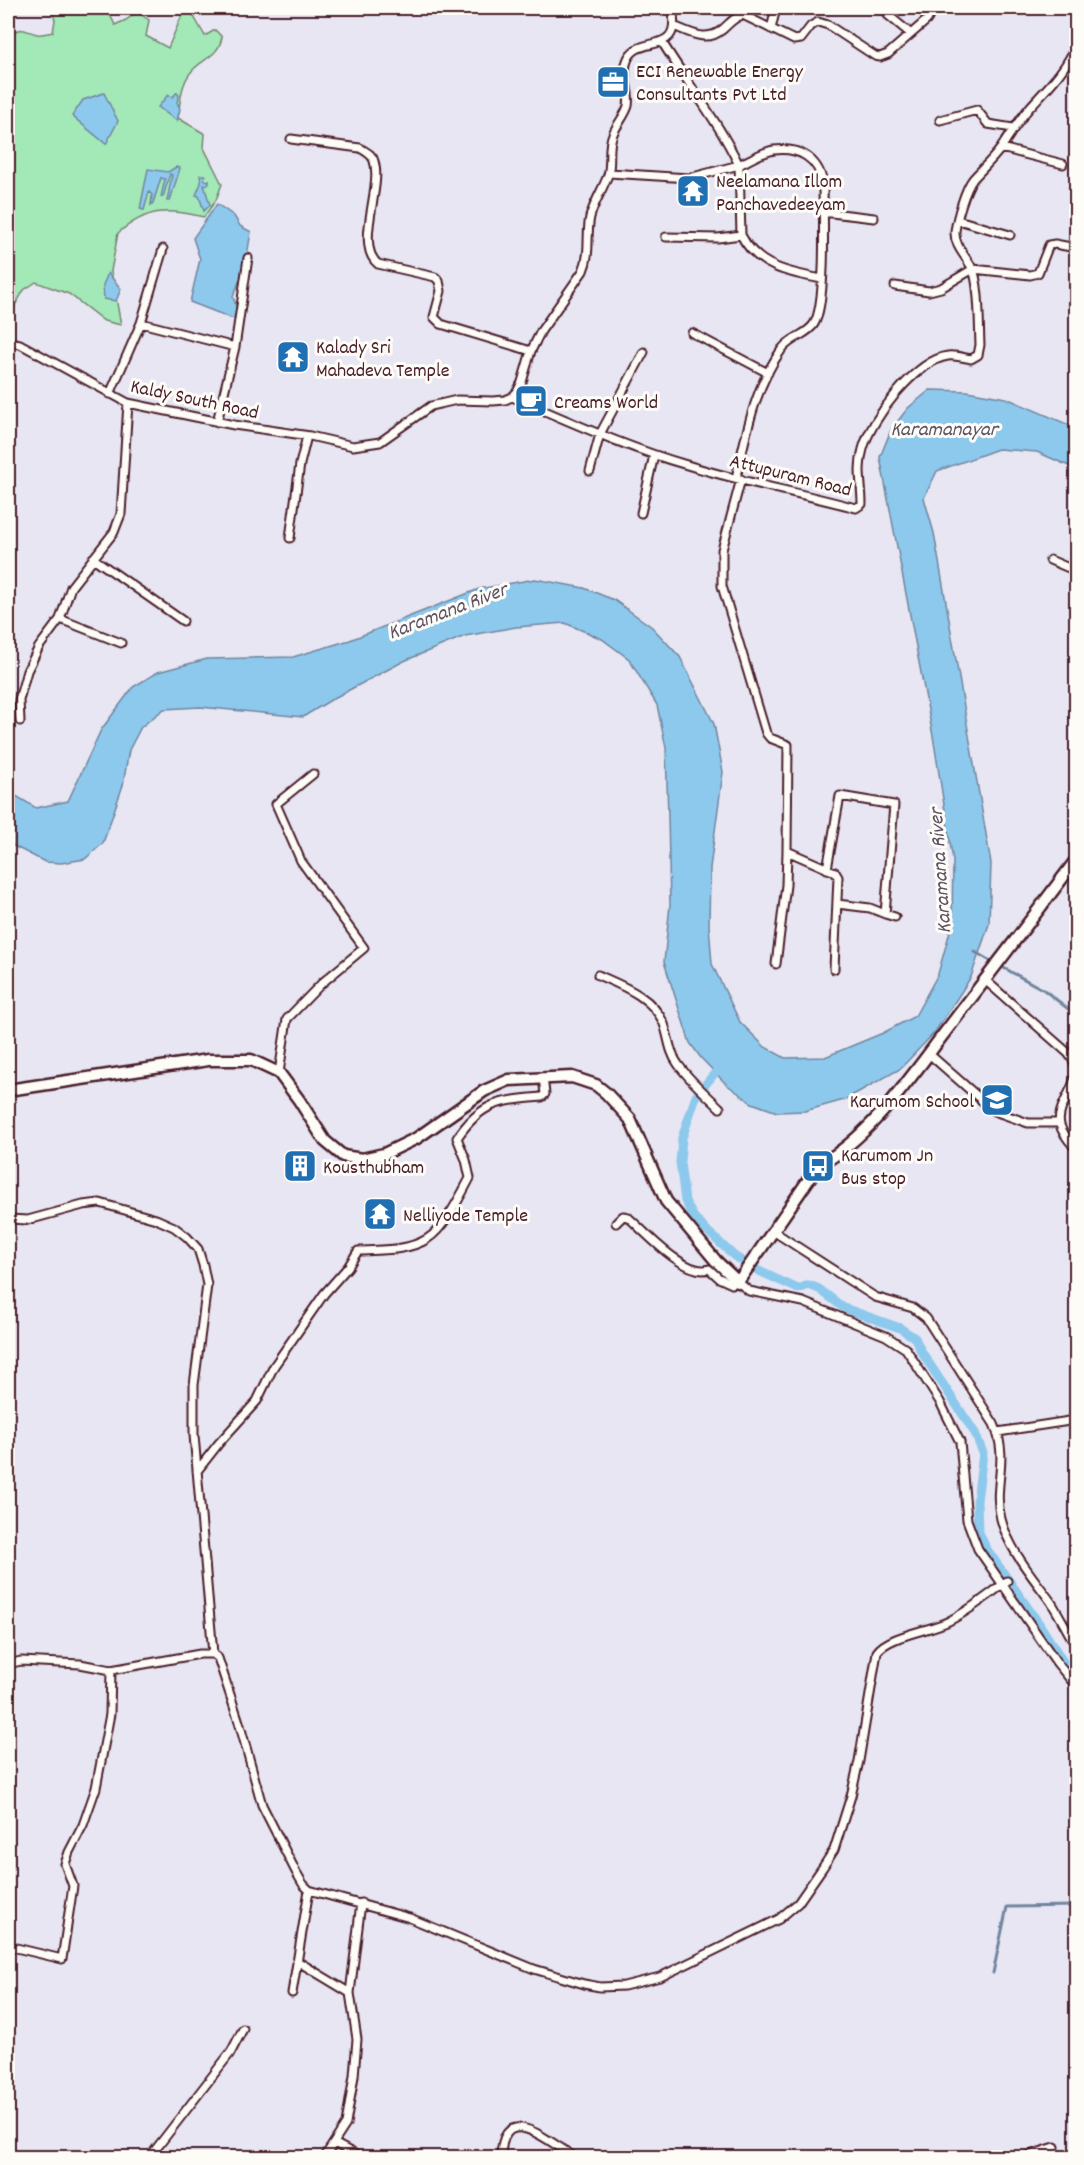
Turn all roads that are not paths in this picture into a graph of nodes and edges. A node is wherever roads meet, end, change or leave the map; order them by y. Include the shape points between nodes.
1 (672, 8) edge
2 (776, 8) edge
3 (885, 8) edge
4 (934, 8) edge
5 (674, 26) junction
6 (771, 29) junction
7 (911, 34) junction
8 (662, 42) junction
9 (1077, 45) edge
10 (940, 120) dead end
11 (1013, 128) junction
12 (291, 139) dead end
13 (1001, 148) junction
14 (1062, 164) dead end
15 (739, 165) junction
16 (609, 173) junction
17 (823, 212) junction
18 (874, 218) dead end
19 (958, 220) junction
20 (741, 235) junction
21 (1010, 235) dead end
22 (666, 237) dead end
23 (1077, 248) edge
24 (163, 249) dead end
25 (248, 258) dead end
26 (974, 269) junction
27 (822, 279) junction
28 (895, 286) dead end
29 (141, 322) junction
30 (692, 333) dead end
31 (8, 342) edge
32 (235, 347) junction
33 (531, 351) junction
34 (644, 352) dead end
35 (768, 373) junction
36 (110, 394) junction
37 (512, 397) junction
38 (128, 403) junction
39 (217, 422) junction
40 (600, 434) junction
41 (307, 436) junction
42 (654, 455) junction
43 (590, 471) dead end
44 (739, 478) junction
45 (641, 513) dead end
46 (290, 538) dead end
47 (93, 558) junction
48 (1050, 560) dead end
49 (1077, 571) edge
50 (60, 619) junction
51 (183, 621) dead end
52 (121, 644) dead end
53 (20, 721) dead end
54 (313, 774) dead end
55 (787, 850) junction
56 (1077, 860) edge
57 (827, 868) junction
58 (837, 904) junction
59 (885, 914) junction
60 (895, 917) dead end
61 (776, 964) dead end
62 (834, 969) dead end
63 (598, 975) dead end
64 (985, 980) junction
65 (928, 1053) junction
66 (279, 1073) junction
67 (543, 1077) junction
68 (8, 1090) edge
69 (720, 1108) dead end
70 (1059, 1123) junction
71 (1077, 1149) edge
72 (8, 1219) edge
73 (616, 1223) dead end
74 (773, 1230) junction
75 (738, 1282) junction
76 (1077, 1420) edge
77 (998, 1432) junction
78 (197, 1471) junction
79 (1005, 1583) junction
80 (1077, 1646) edge
81 (213, 1654) junction
82 (8, 1664) edge
83 (111, 1670) junction
84 (1077, 1686) edge
85 (309, 1890) junction
86 (361, 1903) junction
87 (8, 1946) edge
88 (297, 1961) junction
89 (350, 1992) junction
90 (292, 1994) dead end
91 (243, 2029) dead end
92 (334, 2143) junction
93 (1055, 2147) dead end
94 (149, 2157) edge
95 (324, 2157) edge
96 (362, 2157) edge
97 (501, 2157) edge
98 (576, 2157) edge
99 (1021, 2157) edge

1 - 5 street
2 - 6 street
3 - 7 street
4 - 7 street
5 - 6 street via 711,36 736,16 743,15
5 - 8 street
6 - 7 street via 787,38 801,39 818,22 880,57
8 - 15 street via 713,116
8 - 16 street via 639,47 629,55 625,72 628,104 612,135
9 - 11 street, Attupuram Road via 1066,67
10 - 11 street via 976,110 988,124
11 - 13 street, Attupuram Road
12 - 33 street via 360,148 370,154 376,176 369,235 372,260 439,280 441,291 434,317 441,324
13 - 14 street
13 - 19 street, Attupuram Road via 972,180
15 - 16 street via 689,177
15 - 17 street via 772,150 802,153 821,171
15 - 20 street
16 - 33 street via 590,217 583,271
17 - 18 street
17 - 27 street
19 - 21 street
19 - 26 street, Attupuram Road via 957,245
20 - 22 street
20 - 27 street via 754,254 768,264
23 - 26 street via 1049,245 1038,273 1030,275
24 - 29 street
25 - 32 street
26 - 28 street via 929,291
26 - 44 street, Attupuram Road via 978,355 971,359 949,356 934,360 896,391 863,447 858,473 862,504 856,508
27 - 35 street via 814,324 788,342
29 - 32 street
29 - 36 street
30 - 35 street
31 - 36 street, Kaldy South Road via 20,344
32 - 39 street
33 - 37 street via 522,382
34 - 40 street
35 - 44 street via 751,413
36 - 38 street, Kaldy South Road
37 - 40 street, Attupuram Road
37 - 41 street, Kaldy South Road via 457,400 431,406 380,442 353,446
38 - 39 street, Kaldy South Road
38 - 47 street via 121,514 114,532
39 - 41 street, Kaldy South Road
40 - 42 street, Attupuram Road
40 - 43 street
41 - 46 street
42 - 44 street, Attupuram Road
42 - 45 street
44 - 55 street via 722,550 722,586 766,733 788,745
47 - 50 street via 71,587
47 - 51 street
48 - 49 street
50 - 52 street
50 - 53 street via 27,671 19,700
54 - 66 street via 276,804 301,861 364,948 287,1019
55 - 57 street
55 - 61 street
56 - 64 main road
57 - 58 street via 838,877
57 - 59 street via 840,796 894,805
58 - 59 street
58 - 62 street
59 - 60 street
63 - 69 street via 627,987 650,1003 663,1023 672,1055
64 - 65 main road
64 - 70 street via 1068,1053 1075,1065
65 - 70 street via 994,1111 1028,1123
65 - 74 main road via 868,1126 818,1166
66 - 67 main road via 325,1140 343,1156 362,1159 384,1154 417,1138 484,1090 509,1080
66 - 68 main road via 250,1060 208,1060
67 - 75 main road via 572,1077 606,1093 630,1119 666,1201
67 - 78 street via 542,1097 486,1107 468,1122 457,1138 470,1178 450,1214 428,1239 406,1247 358,1251 274,1366 257,1401
70 - 71 street
72 - 78 street via 28,1220 100,1203 174,1227 198,1249 207,1285 194,1393
73 - 75 street via 623,1216 628,1217 675,1259 709,1269 732,1284
74 - 75 main road
74 - 77 street via 875,1297 913,1308 926,1318
75 - 79 street via 749,1291 803,1302 886,1336 906,1349 960,1442 967,1520 978,1549
76 - 77 street
77 - 80 street via 1002,1454 998,1499 1001,1519 1012,1546
78 - 81 street
79 - 84 street via 1057,1663
79 - 86 street via 966,1612 886,1643 877,1652 859,1761 834,1850 798,1903 762,1928 660,1977 600,1987 534,1969 410,1918
81 - 83 street
81 - 85 street via 218,1658 262,1805
82 - 83 street via 80,1664
83 - 87 street via 110,1714 96,1788 65,1864 73,1886 62,1959
85 - 86 street
85 - 88 street
86 - 89 street
88 - 89 street
88 - 90 street
89 - 92 street via 357,2039 354,2076 346,2124
91 - 94 street via 231,2052
92 - 95 street
92 - 96 street
93 - 99 street
97 - 98 street via 503,2139 514,2126 526,2128

